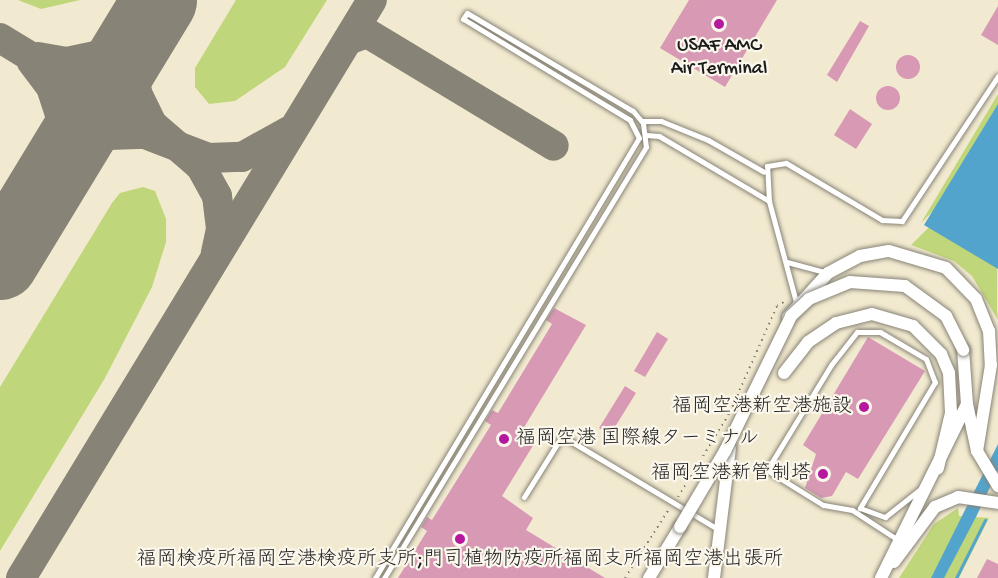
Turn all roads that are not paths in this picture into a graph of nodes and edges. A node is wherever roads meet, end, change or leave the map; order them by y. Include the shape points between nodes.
1 (998, 76) edge
2 (642, 121) junction
3 (646, 135) junction
4 (764, 172) junction
5 (769, 201) junction
6 (787, 262) junction
7 (828, 273) junction
8 (796, 302) junction
9 (784, 373) dead end
10 (994, 378) edge
11 (967, 404) junction
12 (977, 451) junction
13 (938, 468) junction
14 (930, 483) junction
15 (998, 486) edge
16 (524, 496) dead end
17 (998, 502) edge
18 (719, 530) junction
19 (899, 541) junction
20 (881, 577) edge
21 (375, 578) edge
22 (384, 578) edge
23 (649, 578) edge
24 (714, 578) edge

1 - 4 lane via 902,221 882,220 786,163 771,162
2 - 3 lane
2 - 4 lane via 661,121 708,140
2 - 21 lane via 467,13 463,19 630,120 639,138
3 - 5 lane via 659,136
3 - 22 lane via 646,147
4 - 5 lane
5 - 6 lane
6 - 7 lane
6 - 8 lane
7 - 8 street
7 - 10 street via 860,256 890,251 946,268 961,279 986,316
8 - 18 street via 729,450
9 - 13 street via 808,342 836,323 872,314 913,326 941,354 949,373 951,413
10 - 12 street
11 - 12 street
11 - 13 street
11 - 23 street, bridge via 963,351 946,316 905,286 850,282 808,299 791,316 725,451
12 - 15 street
13 - 14 street
14 - 19 street
14 - 19 lane via 885,517 860,508 935,382 926,359 880,332 857,332 831,365 768,470 823,506 852,510
16 - 18 lane via 562,436
17 - 20 street via 958,497 935,507
18 - 24 street
19 - 20 street

